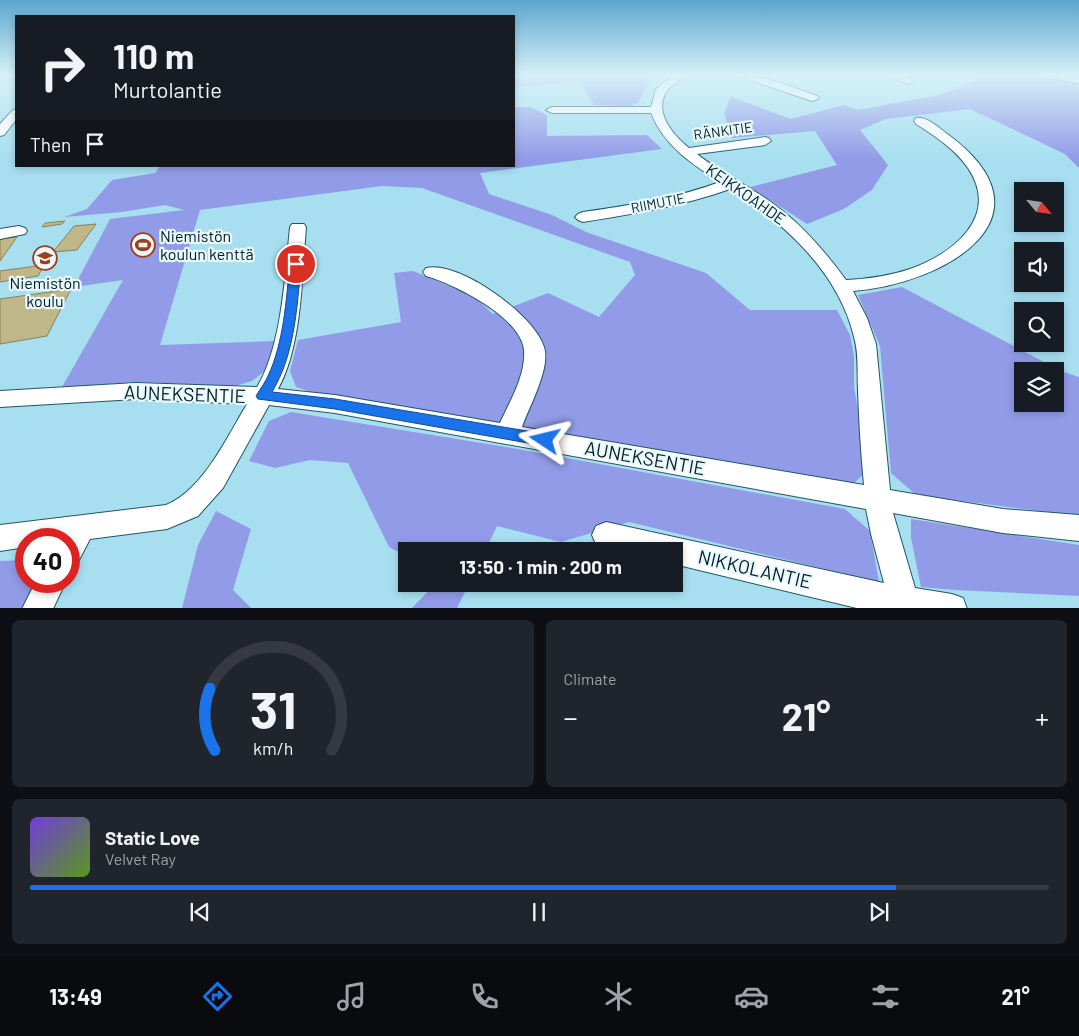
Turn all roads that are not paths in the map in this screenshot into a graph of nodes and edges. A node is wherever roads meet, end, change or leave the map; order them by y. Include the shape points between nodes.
1 (655, 102) edge
2 (552, 110) dead end
3 (654, 110) junction
4 (15, 113) edge
5 (920, 121) dead end
6 (0, 132) edge
7 (765, 141) dead end
8 (685, 152) junction
9 (732, 183) junction
10 (583, 217) dead end
11 (298, 227) dead end
12 (19, 231) dead end
13 (0, 234) edge
14 (432, 272) dead end
15 (841, 286) junction
16 (263, 396) junction
17 (0, 400) edge
18 (508, 433) junction
19 (879, 499) junction
20 (82, 527) junction
21 (1079, 528) edge
22 (80, 531) edge
23 (606, 535) dead end
24 (0, 538) edge
25 (45, 593) edge
26 (904, 601) junction
27 (37, 608) edge
28 (952, 608) edge

1 - 3 street
2 - 3 street
3 - 8 street, KEIKKOAHDE via 662,127
4 - 6 street
5 - 15 street via 955,146 970,162 984,185 987,205 983,222 971,240 953,256 925,269 891,280
7 - 8 street, RÄNKITIE
8 - 9 street, KEIKKOAHDE
9 - 10 street, RIIMUTIE via 662,205
9 - 15 street, KEIKKOAHDE via 789,224
11 - 16 street via 290,316 274,377
12 - 13 street
14 - 18 street via 468,285 489,297 523,328 534,347 531,373
15 - 19 street, KEIKKOAHDE via 863,330 868,352
16 - 17 street, AUNEKSENTIE via 136,391
16 - 18 street, AUNEKSENTIE via 335,404
16 - 20 street via 214,480 189,508 167,517
18 - 19 street, AUNEKSENTIE
19 - 21 street, AUNEKSENTIE via 1003,521
19 - 26 street via 882,524
20 - 22 street
20 - 24 street
23 - 26 street, NIKKOLANTIE
25 - 27 street
26 - 28 street, NIKKOLANTIE

